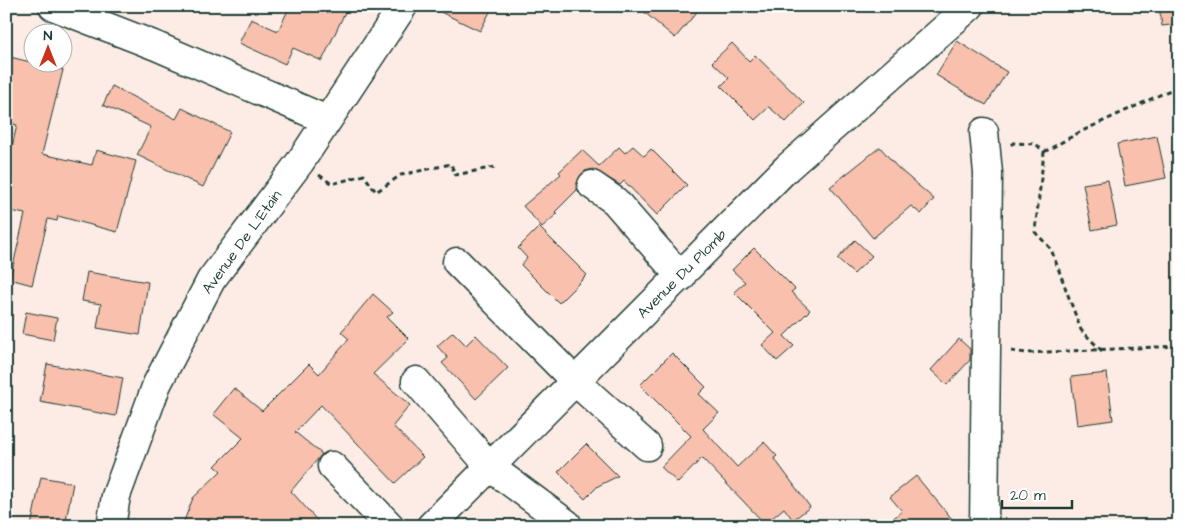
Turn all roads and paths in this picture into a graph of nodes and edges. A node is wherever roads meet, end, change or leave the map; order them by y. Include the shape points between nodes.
1 (53, 6) edge
2 (403, 6) edge
3 (970, 6) edge
4 (1179, 86) edge
5 (327, 120) junction
6 (984, 132) dead end
7 (1044, 152) junction
8 (300, 162) junction
9 (495, 167) dead end
10 (988, 173) junction
11 (592, 185) dead end
12 (457, 262) dead end
13 (681, 277) junction
14 (1179, 346) edge
15 (986, 347) junction
16 (1102, 350) junction
17 (416, 381) dead end
18 (575, 381) junction
19 (646, 446) dead end
20 (332, 466) dead end
21 (490, 467) junction
22 (567, 524) dead end
23 (111, 526) edge
24 (390, 526) edge
25 (431, 526) edge
26 (984, 526) edge

1 - 5 street via 156,46
2 - 5 street, Avenue De L'Etain
3 - 13 street, Avenue Du Plomb via 787,168
4 - 7 path
5 - 8 street, Avenue De L'Etain
6 - 10 street
7 - 10 path via 1036,144 1013,143
7 - 16 path via 1035,232 1052,250 1081,330
8 - 9 path via 332,184 364,176 376,192 401,176 451,164 455,176
8 - 23 street, Avenue De L'Etain via 211,280 157,384 116,496
10 - 15 street
11 - 13 street via 615,201
12 - 18 street
13 - 18 street, Avenue Du Plomb
14 - 16 path
15 - 16 path via 1027,353
15 - 26 street
17 - 21 street
18 - 19 street
18 - 21 street, Avenue Du Plomb
20 - 24 street
21 - 22 street
21 - 25 street, Avenue Du Plomb

